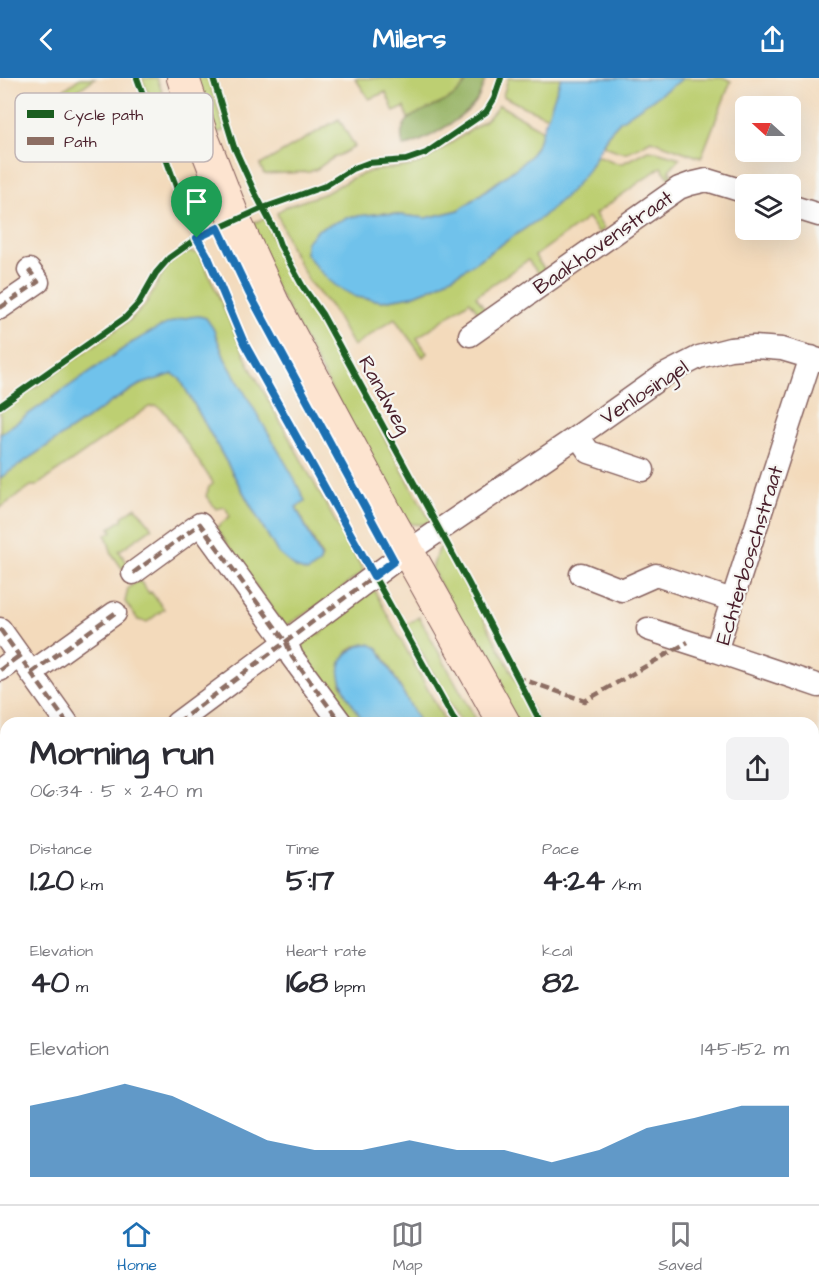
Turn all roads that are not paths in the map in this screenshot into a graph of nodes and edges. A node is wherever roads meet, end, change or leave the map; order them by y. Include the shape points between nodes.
1 (164, 78) edge
2 (183, 78) edge
3 (169, 93) edge
4 (188, 93) edge
5 (194, 162) edge
6 (212, 162) edge
7 (735, 189) edge
8 (801, 209) edge
9 (819, 215) edge
10 (29, 270) dead end
11 (0, 308) edge
12 (470, 335) dead end
13 (815, 359) edge
14 (578, 436) junction
15 (643, 471) dead end
16 (401, 556) junction
17 (133, 573) dead end
18 (581, 574) dead end
19 (732, 600) junction
20 (115, 614) dead end
21 (0, 629) edge
22 (648, 629) dead end
23 (286, 642) junction
24 (716, 651) junction
25 (25, 664) junction
26 (0, 670) edge
27 (819, 686) edge
28 (63, 717) edge
29 (185, 717) edge
30 (337, 717) edge
31 (482, 717) edge
32 (500, 717) edge

1 - 3 street
2 - 4 street
5 - 16 street via 218,228 249,293
6 - 16 street via 273,303
7 - 12 street, Baakhovenstraat via 707,180 679,188
8 - 9 street
10 - 11 street via 38,282
13 - 14 street, Venlosingel via 782,349 754,347 699,357 664,375
13 - 19 street, Echterboschstraat
14 - 15 street, Venlosingel via 589,452
14 - 16 street, Venlosingel
16 - 23 street, Venlosingel
16 - 31 street
16 - 32 street
17 - 23 street via 200,524
18 - 19 street via 622,590 656,575
19 - 24 street, Echterboschstraat
20 - 25 street
21 - 25 street
22 - 24 street
23 - 29 street, Venlosingel
23 - 30 street via 292,657
24 - 27 street, Echterboschstraat
25 - 26 street
25 - 28 street

